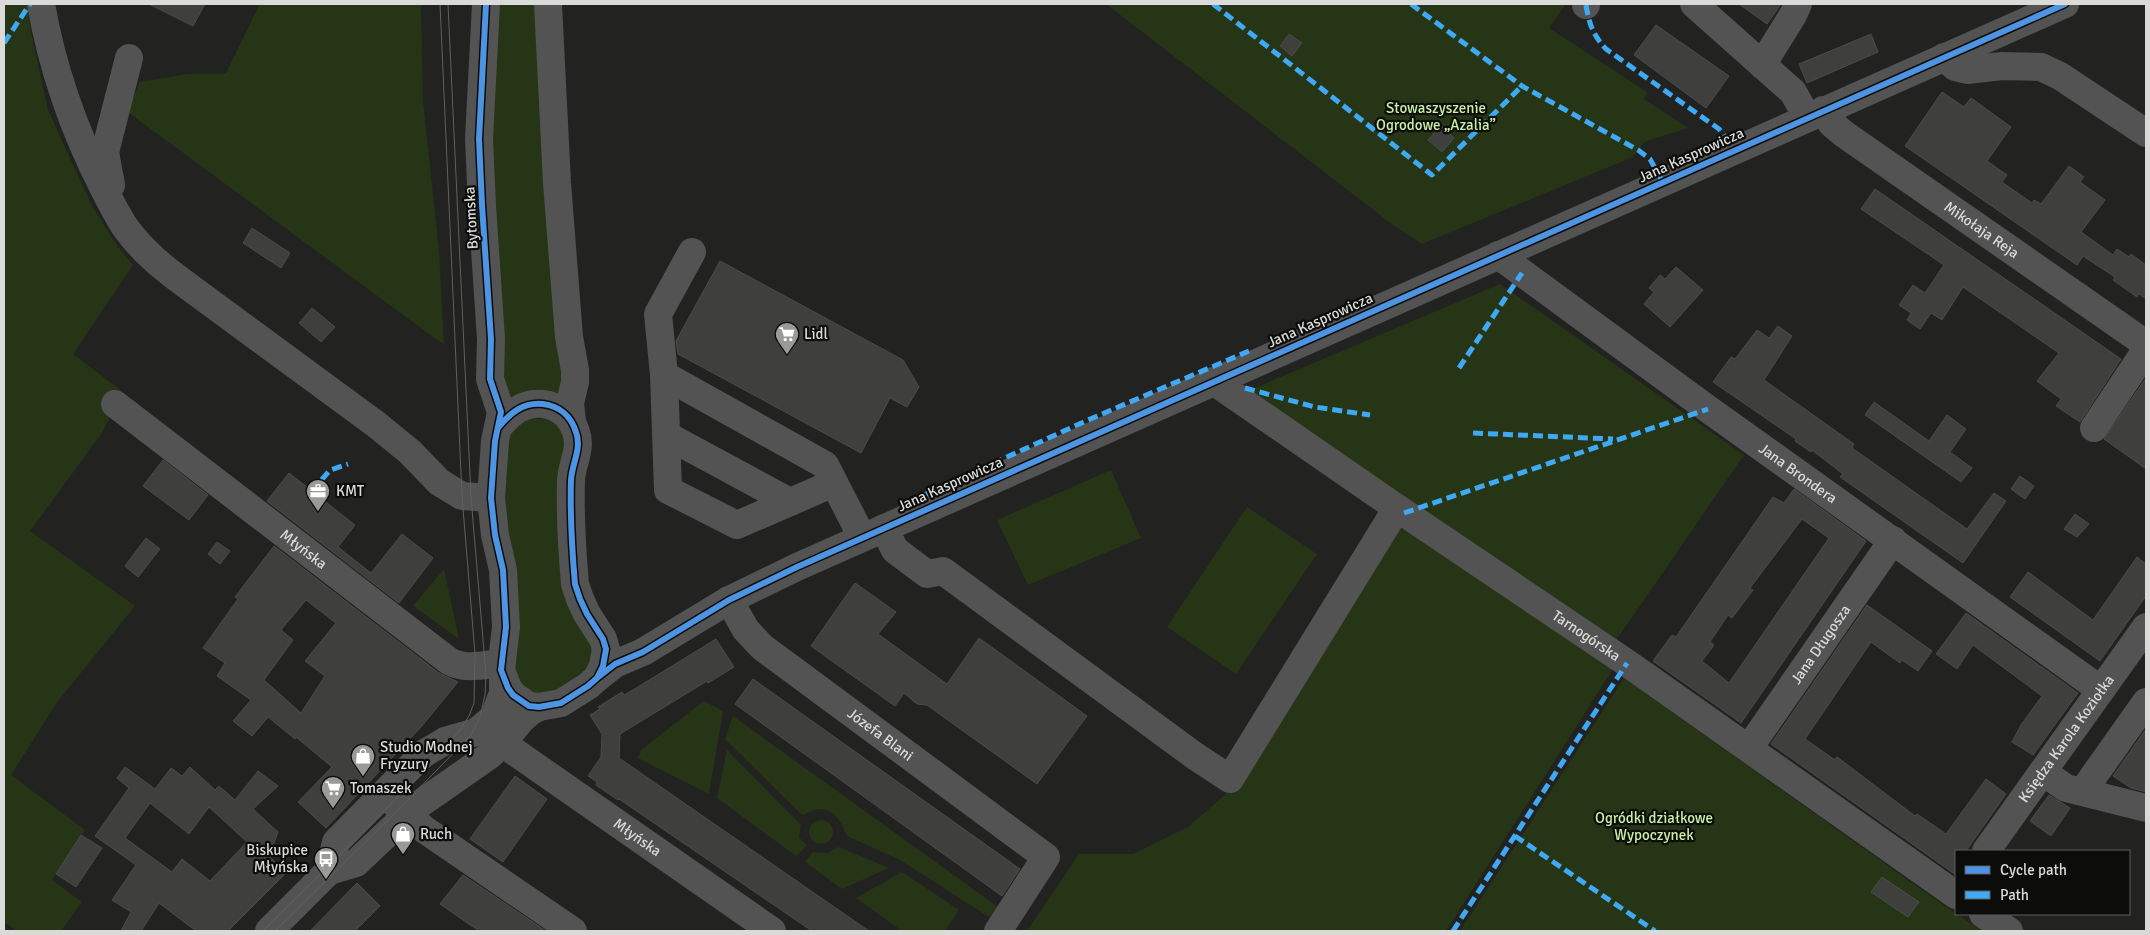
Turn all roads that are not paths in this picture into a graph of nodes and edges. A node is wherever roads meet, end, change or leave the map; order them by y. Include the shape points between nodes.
1 (41, 4) edge
2 (486, 4) edge
3 (548, 4) edge
4 (1694, 4) edge
5 (1798, 4) edge
6 (2065, 4) edge
7 (1944, 57) junction
8 (129, 58) dead end
9 (1762, 65) junction
10 (1815, 114) junction
11 (2146, 133) edge
12 (115, 210) junction
13 (692, 252) dead end
14 (1498, 255) junction
15 (2146, 344) edge
16 (2146, 350) edge
17 (664, 375) junction
18 (1213, 381) junction
19 (115, 404) dead end
20 (572, 422) junction
21 (498, 428) junction
22 (2094, 428) dead end
23 (666, 434) junction
24 (834, 483) junction
25 (492, 498) junction
26 (790, 502) junction
27 (1397, 508) junction
28 (873, 532) junction
29 (1893, 540) junction
30 (729, 600) junction
31 (2146, 627) edge
32 (598, 630) junction
33 (656, 643) junction
34 (502, 670) junction
35 (596, 678) junction
36 (2101, 690) junction
37 (2146, 702) edge
38 (539, 707) junction
39 (502, 743) junction
40 (1749, 748) junction
41 (2043, 772) junction
42 (2083, 791) junction
43 (384, 793) junction
44 (2146, 808) edge
45 (406, 815) junction
46 (1987, 850) edge
47 (329, 871) junction
48 (1955, 893) edge
49 (1985, 915) edge
50 (270, 931) edge
51 (573, 931) edge
52 (772, 931) edge
53 (998, 931) edge
54 (2009, 931) edge

1 - 12 street via 76,131
2 - 21 street, Bytomska via 480,149 492,339 490,379 501,412
3 - 20 street via 569,337 575,370 570,403
4 - 9 street, Mikołaja Reja
5 - 9 street
6 - 7 street, Jana Kasprowicza
7 - 10 street, Jana Kasprowicza
7 - 11 street via 1954,67 1967,70 2002,66 2041,67
8 - 12 street via 105,152
9 - 10 street, Mikołaja Reja
10 - 14 street, Jana Kasprowicza
10 - 15 street, Mikołaja Reja
12 - 25 street via 155,261 377,425 439,482 462,496
13 - 17 street via 658,314
14 - 18 street, Jana Kasprowicza
14 - 29 street, Jana Brondera
16 - 22 street
17 - 23 street
17 - 24 street via 824,465
18 - 27 street, Tarnogórska
18 - 28 street, Jana Kasprowicza
19 - 34 street, Młyńska via 449,661 457,666
20 - 21 street via 556,407 533,404 513,412
20 - 32 street via 578,443 571,478 575,584
21 - 25 street, Bytomska
23 - 26 street
23 - 26 street via 668,490 737,525
24 - 26 street
24 - 28 street
25 - 34 street, Bytomska via 495,535 503,570 506,627
27 - 28 street via 1230,779 943,571 928,574
27 - 40 street, Tarnogórska
28 - 30 street, Jana Kasprowicza
29 - 36 street, Jana Brondera
29 - 40 street, Jana Długosza
30 - 33 street, Jana Kasprowicza
30 - 53 street, Józefa Blani via 750,635 762,647 1046,857
31 - 36 street, Księdza Karola Koziołka
32 - 33 street, Jana Kasprowicza via 621,644
32 - 35 street via 606,649 603,666
33 - 35 street, Jana Kasprowicza via 615,664
34 - 38 street via 508,688 520,701
34 - 43 street via 500,705 486,726 445,741 423,754
35 - 38 street, Jana Kasprowicza via 561,702
36 - 41 street, Księdza Karola Koziołka
37 - 42 street
38 - 39 street via 521,720
39 - 45 street
39 - 52 street, Młyńska
40 - 48 street, Tarnogórska
41 - 42 street via 2066,788
41 - 46 street, Księdza Karola Koziołka
42 - 44 street
43 - 45 street
43 - 47 street via 336,842
45 - 47 street via 356,863
45 - 51 street
47 - 50 street
49 - 54 street

